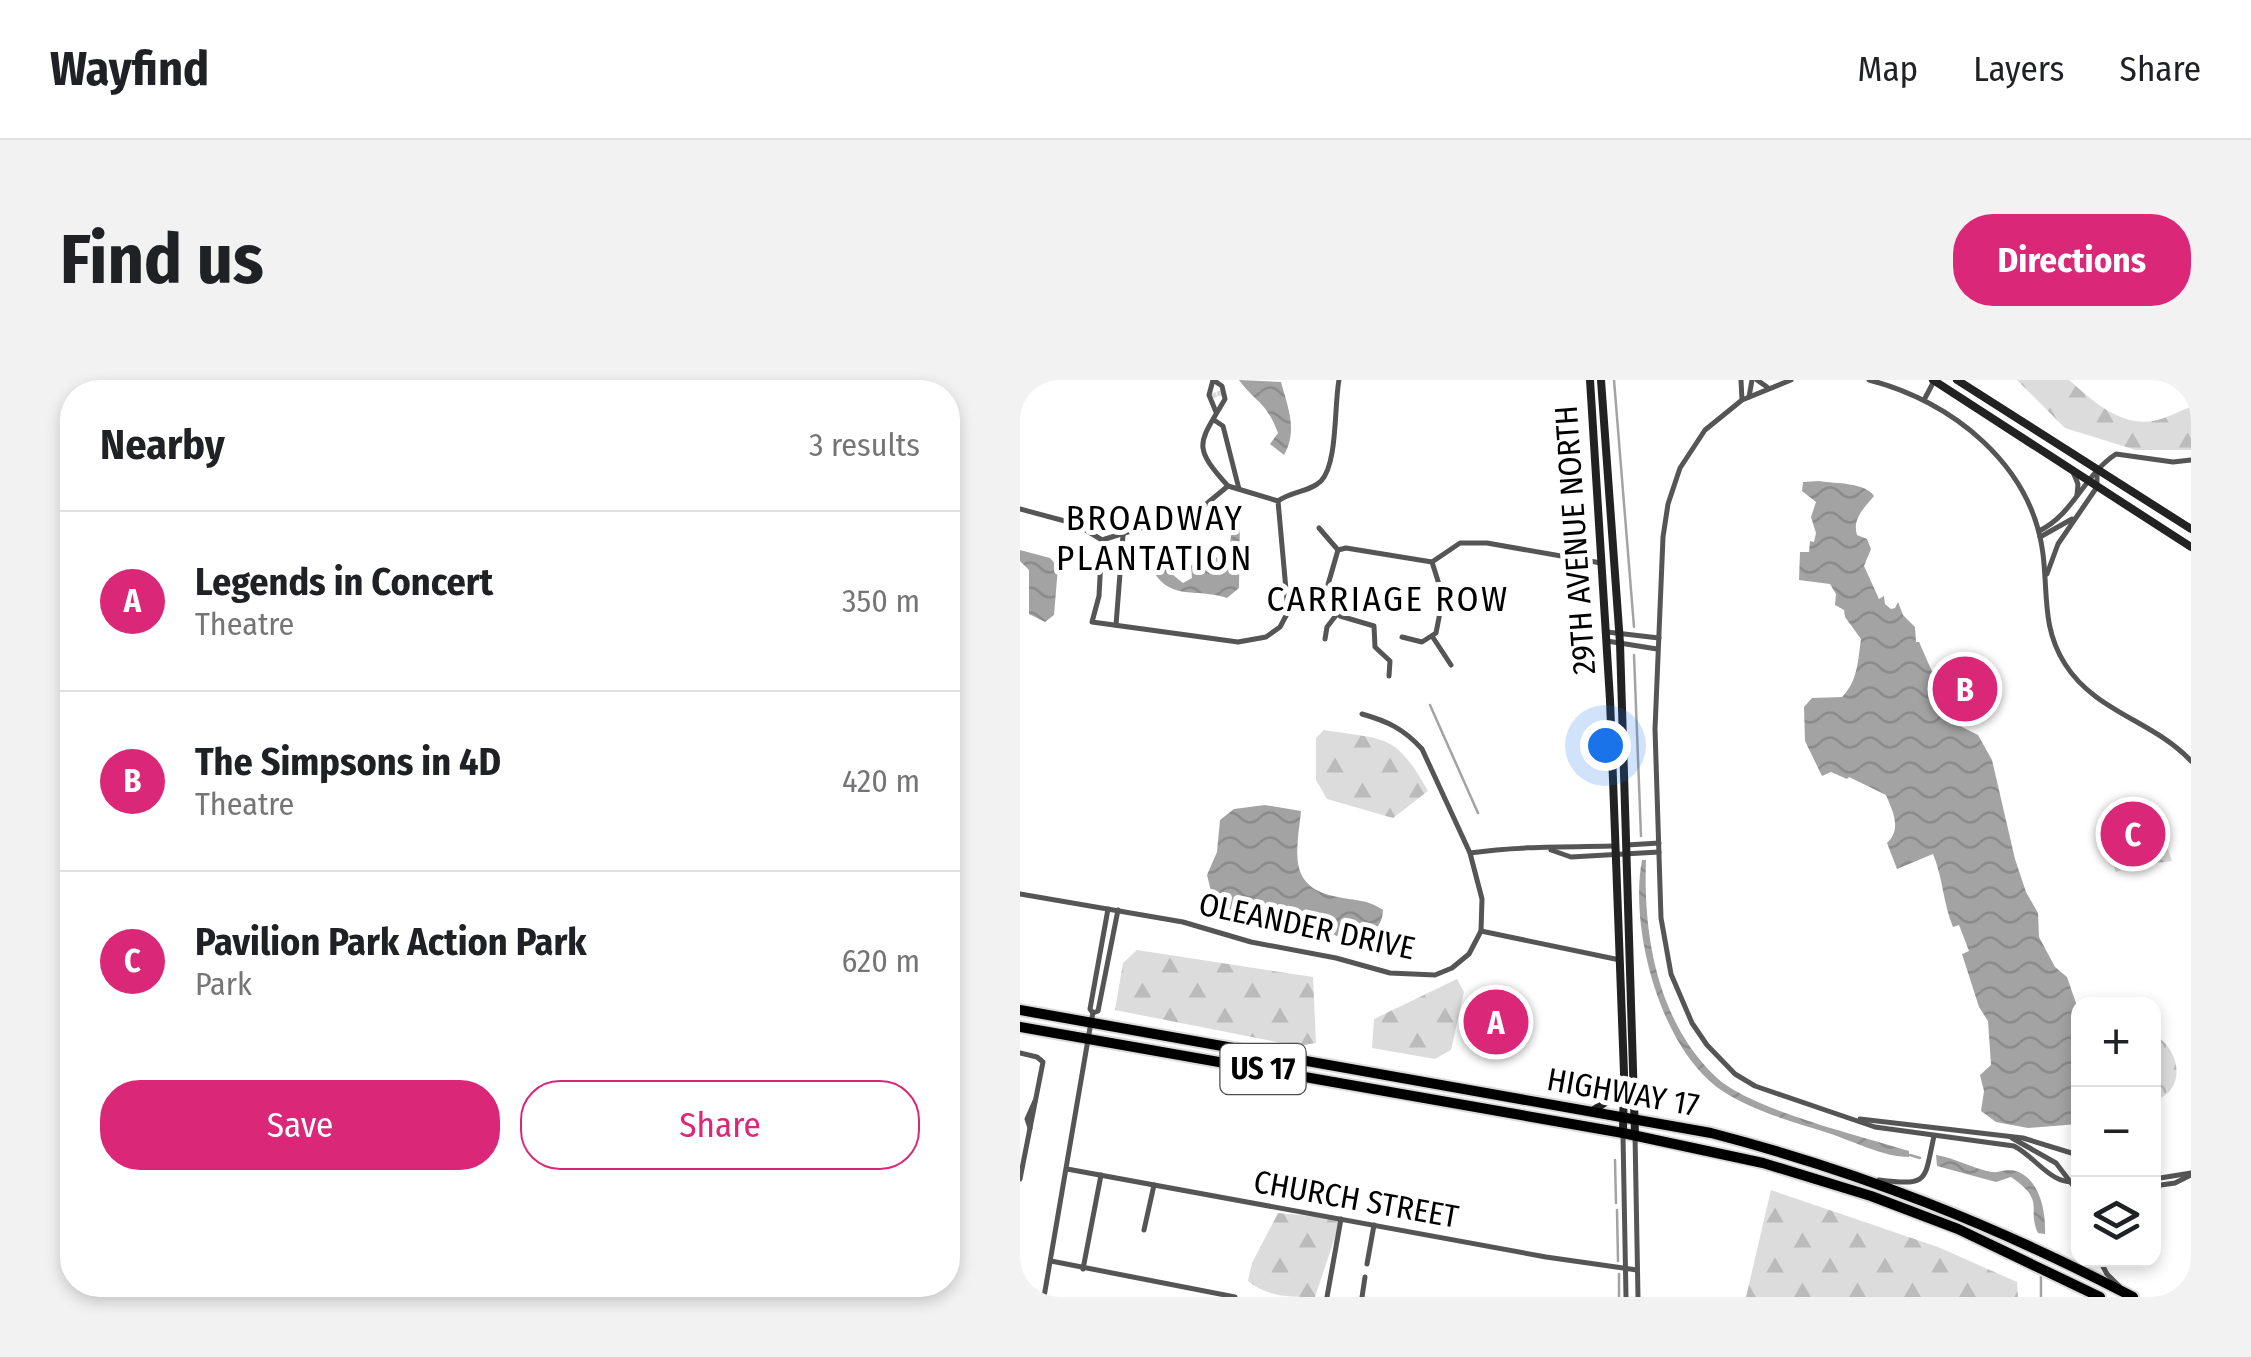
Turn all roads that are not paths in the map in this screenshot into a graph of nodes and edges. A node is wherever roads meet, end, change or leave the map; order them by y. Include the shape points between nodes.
1 (1339, 380) edge
2 (1590, 380) edge
3 (1600, 380) edge
4 (1742, 380) edge
5 (1754, 380) edge
6 (1791, 380) edge
7 (1869, 380) edge
8 (1933, 380) edge
9 (1957, 380) edge
10 (1770, 388) junction
11 (1216, 391) junction
12 (1746, 398) junction
13 (1924, 401) junction
14 (1222, 405) junction
15 (1214, 413) junction
16 (2191, 460) edge
17 (2097, 470) junction
18 (2072, 471) junction
19 (2093, 484) junction
20 (1228, 486) junction
21 (1239, 489) junction
22 (2076, 498) junction
23 (1278, 500) junction
24 (1020, 509) edge
25 (2081, 511) junction
26 (1318, 528) dead end
27 (2191, 529) edge
28 (2039, 534) junction
29 (1122, 535) junction
30 (1102, 540) junction
31 (2191, 547) edge
32 (1338, 550) junction
33 (1432, 562) junction
34 (1601, 563) junction
35 (2044, 582) junction
36 (1337, 614) junction
37 (1116, 625) junction
38 (1432, 636) junction
39 (1402, 637) dead end
40 (1606, 637) junction
41 (1620, 638) junction
42 (1658, 638) junction
43 (1325, 639) dead end
44 (1658, 649) junction
45 (1452, 666) dead end
46 (1389, 676) dead end
47 (1362, 714) dead end
48 (2191, 761) edge
49 (1658, 843) junction
50 (1615, 850) junction
51 (1627, 850) junction
52 (1659, 852) junction
53 (1470, 853) junction
54 (1020, 894) edge
55 (1108, 908) junction
56 (1118, 910) junction
57 (1481, 932) junction
58 (1620, 960) junction
59 (1020, 1010) edge
60 (1092, 1018) junction
61 (1020, 1027) edge
62 (1089, 1039) junction
63 (1020, 1053) edge
64 (1624, 1073) junction
65 (1590, 1112) junction
66 (1630, 1118) junction
67 (1936, 1133) junction
68 (1629, 1134) junction
69 (2009, 1137) junction
70 (2071, 1153) edge
71 (1068, 1169) junction
72 (2191, 1174) edge
73 (1101, 1175) junction
74 (2072, 1177) edge
75 (1870, 1179) junction
76 (1020, 1180) edge
77 (2071, 1180) edge
78 (2161, 1180) edge
79 (1154, 1185) junction
80 (1341, 1219) junction
81 (1374, 1225) junction
82 (1144, 1230) dead end
83 (1051, 1261) junction
84 (1367, 1264) dead end
85 (2102, 1267) edge
86 (1083, 1269) junction
87 (1625, 1270) junction
88 (1637, 1270) junction
89 (1365, 1277) dead end
90 (1164, 1284) junction
91 (1044, 1297) edge
92 (1162, 1297) edge
93 (1235, 1297) edge
94 (1327, 1297) edge
95 (1362, 1297) edge
96 (1626, 1297) edge
97 (1638, 1297) edge
98 (2100, 1297) edge
99 (2133, 1297) edge

1 - 23 street via 1324,476
2 - 34 main road, 29TH AVENUE NORTH
3 - 41 main road, 29TH AVENUE NORTH
4 - 12 street
5 - 10 street
5 - 12 street
6 - 10 street
7 - 13 street
8 - 13 street
8 - 18 main road
9 - 17 main road
10 - 12 street
11 - 14 street
11 - 14 street via 1223,389
11 - 15 street
11 - 15 street
12 - 42 street via 1705,430 1676,476 1663,537
13 - 28 street via 1996,454
14 - 15 street
15 - 20 street via 1201,450
15 - 21 street
16 - 17 street via 2116,454
17 - 19 street
17 - 27 main road
18 - 19 main road
18 - 22 street
19 - 22 street
19 - 25 street
19 - 31 main road
20 - 21 street
20 - 29 street via 1199,510
21 - 23 street
22 - 28 street
23 - 37 street via 1288,612 1280,627 1255,642 1238,642
24 - 30 street via 1076,524
25 - 28 street via 2056,531
25 - 35 street via 2058,544
26 - 32 street
28 - 35 street
29 - 30 street
29 - 37 street
30 - 37 street via 1092,622
32 - 33 street
32 - 36 street via 1326,595
33 - 34 street via 1460,543
33 - 38 street via 1443,597
34 - 40 main road, 29TH AVENUE NORTH
35 - 48 street via 2050,632 2078,681
36 - 43 street
36 - 46 street via 1374,626 1375,646 1390,661
38 - 39 street via 1422,642
38 - 45 street
40 - 41 street
40 - 50 main road, 29TH AVENUE NORTH
41 - 42 street
41 - 44 street
41 - 51 main road, 29TH AVENUE NORTH
42 - 44 street
44 - 49 street
47 - 53 street via 1391,722 1422,749
49 - 51 street
49 - 52 street
50 - 51 street
50 - 53 street
50 - 58 main road, 29TH AVENUE NORTH
51 - 52 street
51 - 66 main road, 29TH AVENUE NORTH
52 - 67 street via 1671,974 1707,1046 1756,1086 1856,1119
53 - 57 street via 1482,900
54 - 55 street, OLEANDER DRIVE
55 - 56 street, OLEANDER DRIVE
55 - 60 street
56 - 57 street, OLEANDER DRIVE via 1401,975 1452,968
56 - 60 street
57 - 58 street
58 - 64 main road, 29TH AVENUE NORTH
59 - 60 highway, HIGHWAY 17 / US 17
60 - 62 street
60 - 65 highway, HIGHWAY 17 / US 17
61 - 62 highway, HIGHWAY 17 / US 17
62 - 68 highway, HIGHWAY 17 / US 17
62 - 71 street
63 - 76 street via 1043,1062
64 - 65 main road via 1613,1097
64 - 66 main road, 29TH AVENUE NORTH
65 - 66 highway, HIGHWAY 17 / US 17
66 - 68 main road, 29TH AVENUE NORTH
66 - 75 highway, HIGHWAY 17 / US 17
67 - 69 street
67 - 75 street via 1929,1167 1918,1181
67 - 77 street via 2014,1146 2056,1179
68 - 87 street, 29TH AVENUE NORTH
68 - 88 street, 29TH AVENUE NORTH
68 - 98 highway, HIGHWAY 17 / US 17 via 1763,1162 1909,1209
69 - 70 street
69 - 74 street via 2048,1156
71 - 73 street, CHURCH STREET
71 - 83 street
72 - 78 street
73 - 79 street, CHURCH STREET
73 - 86 street
75 - 99 highway, HIGHWAY 17 / US 17 via 2023,1241
79 - 80 street, CHURCH STREET
79 - 82 street
80 - 81 street, CHURCH STREET
80 - 94 street
81 - 84 street
81 - 87 street, CHURCH STREET
83 - 86 street
83 - 91 street
85 - 99 street
86 - 90 street
87 - 88 street, CHURCH STREET
87 - 96 street, 29TH AVENUE NORTH
88 - 97 street, 29TH AVENUE NORTH
89 - 95 street
90 - 92 street
90 - 93 street

